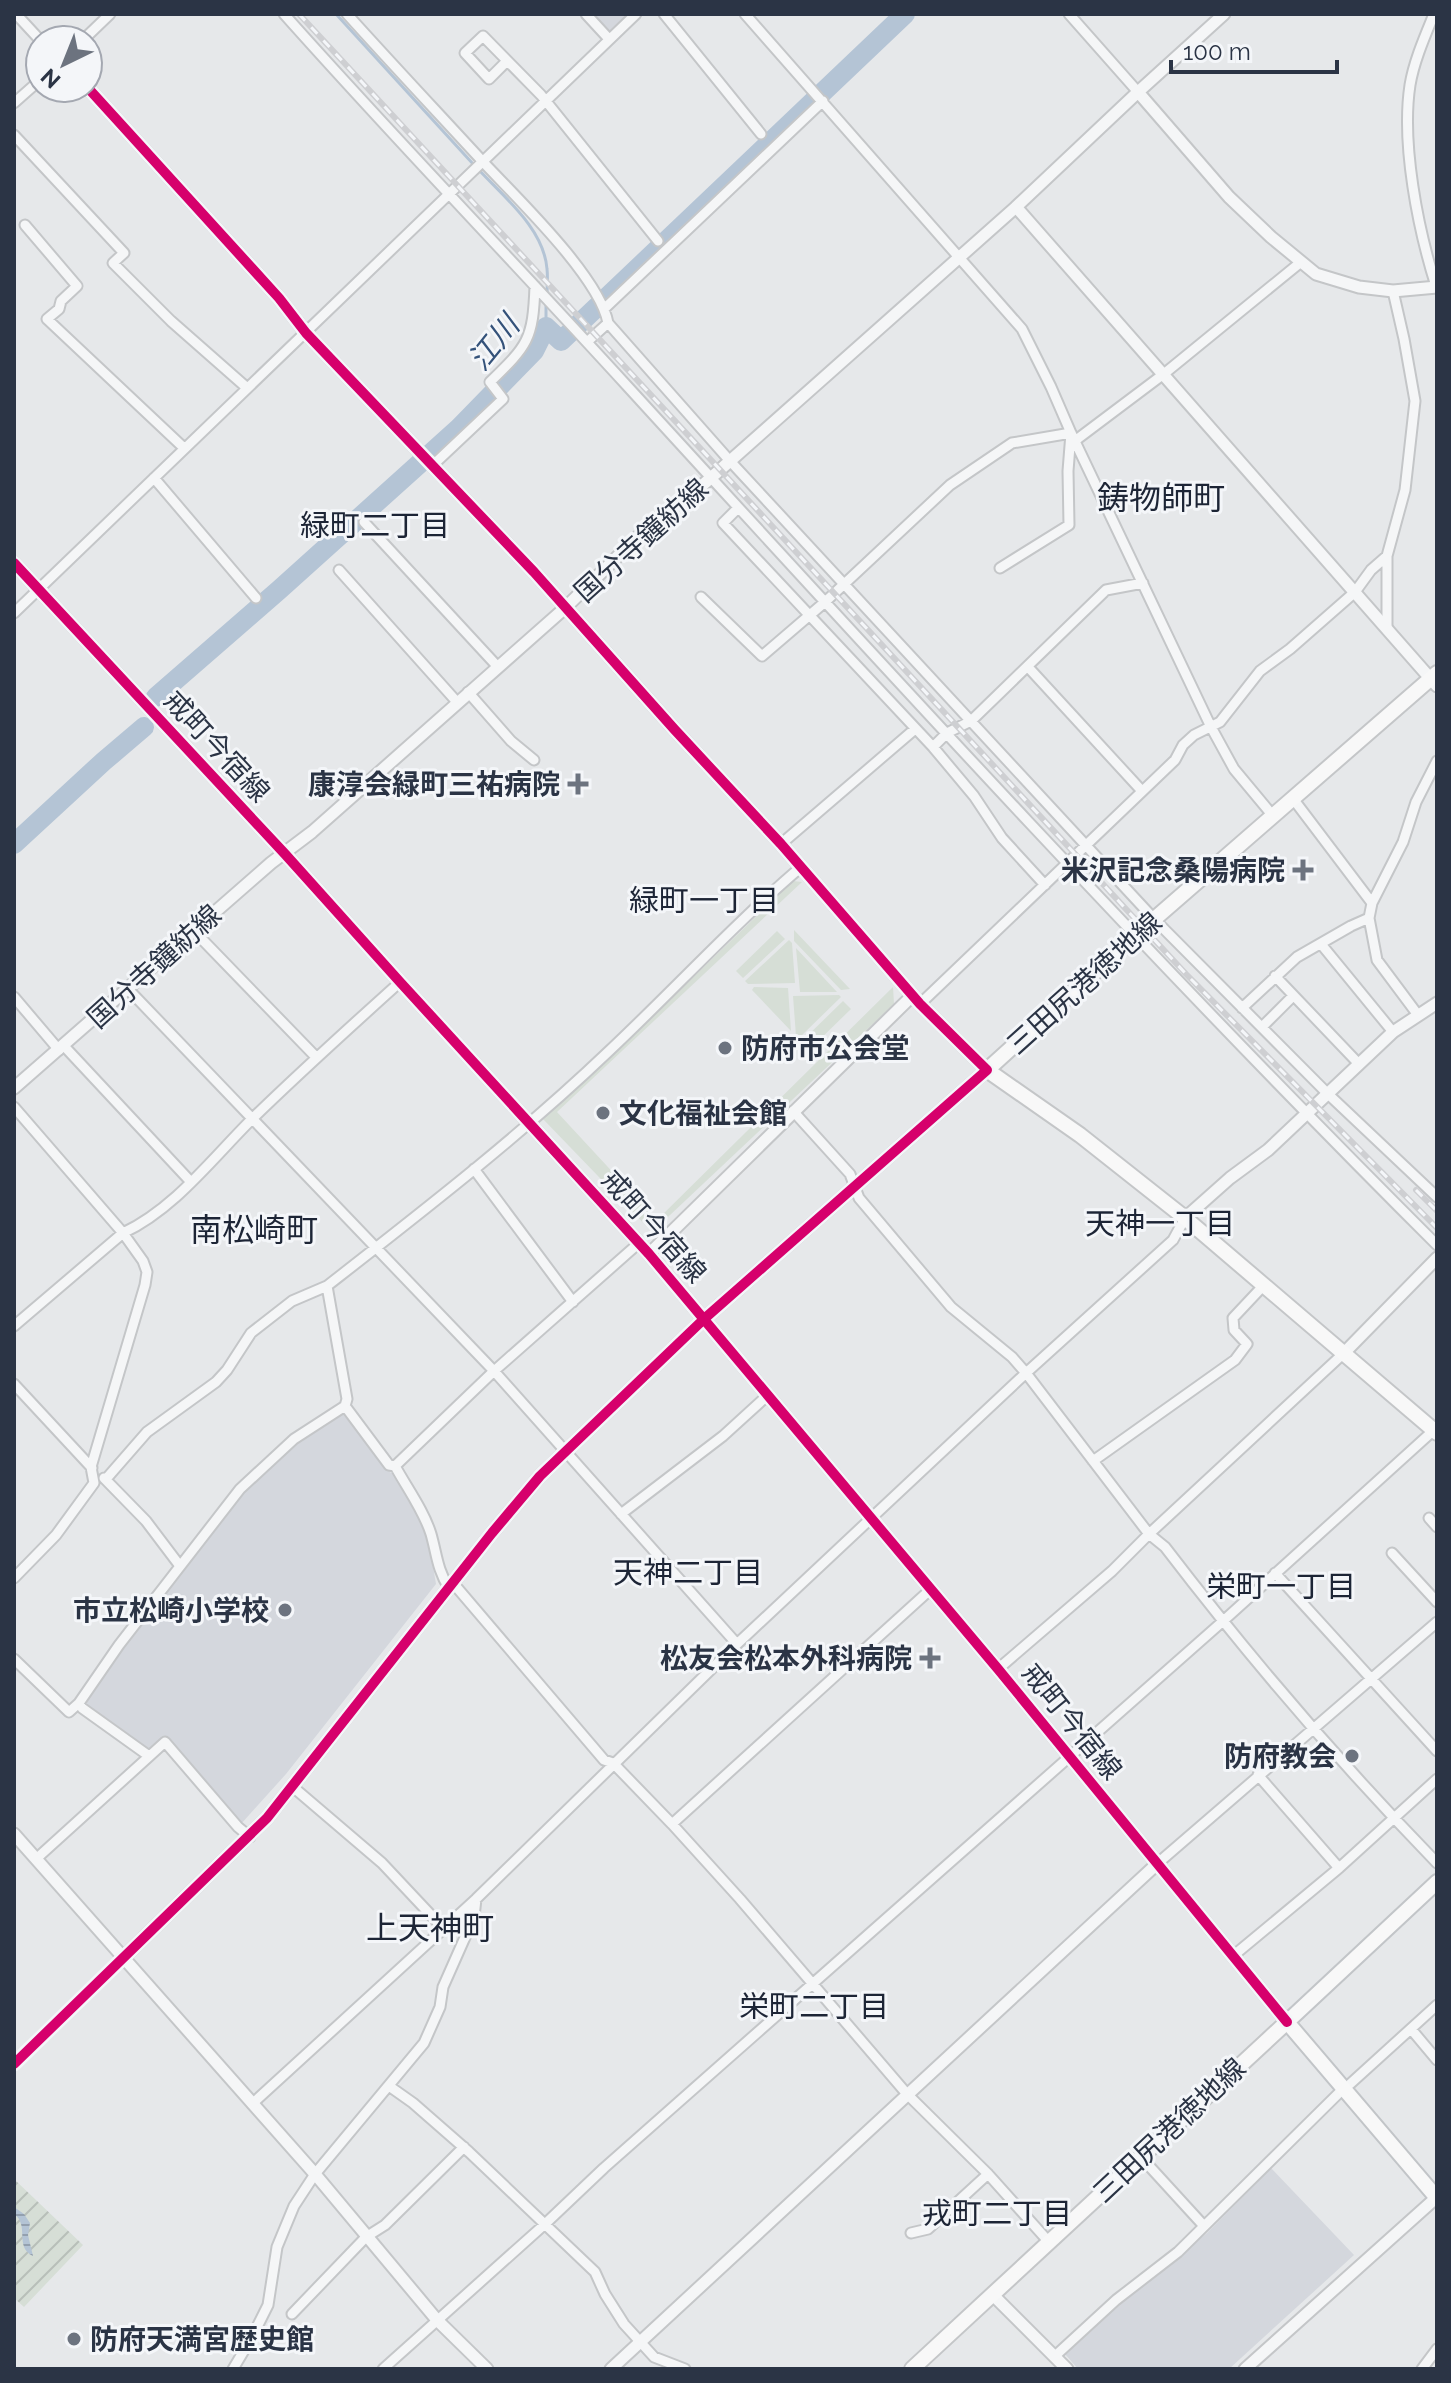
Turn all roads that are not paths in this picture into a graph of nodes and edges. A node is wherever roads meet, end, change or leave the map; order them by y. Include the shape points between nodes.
1 (284, 14) edge
2 (347, 14) edge
3 (586, 14) edge
4 (636, 14) edge
5 (664, 14) edge
6 (745, 14) edge
7 (1069, 14) edge
8 (1224, 14) edge
9 (1434, 14) edge
10 (609, 39) junction
11 (1424, 39) junction
12 (1437, 44) edge
13 (507, 61) junction
14 (1138, 92) junction
15 (823, 101) junction
16 (546, 103) junction
17 (103, 104) edge
18 (761, 134) dead end
19 (14, 135) edge
20 (483, 162) junction
21 (449, 195) junction
22 (1016, 207) junction
23 (25, 225) dead end
24 (658, 241) dead end
25 (958, 257) junction
26 (1301, 262) junction
27 (535, 286) junction
28 (1436, 287) edge
29 (1393, 291) junction
30 (605, 308) junction
31 (608, 323) junction
32 (306, 333) junction
33 (587, 342) junction
34 (1165, 373) junction
35 (246, 387) junction
36 (1073, 437) junction
37 (184, 448) junction
38 (730, 461) junction
39 (433, 465) junction
40 (154, 478) junction
41 (711, 478) junction
42 (738, 508) junction
43 (364, 522) dead end
44 (1387, 556) junction
45 (14, 563) edge
46 (1000, 568) dead end
47 (339, 570) dead end
48 (844, 583) junction
49 (1143, 583) junction
50 (39, 589) junction
51 (1355, 592) junction
52 (701, 597) dead end
53 (256, 598) dead end
54 (825, 602) junction
55 (565, 608) junction
56 (14, 613) edge
57 (808, 616) junction
58 (1387, 630) junction
59 (498, 667) junction
60 (1028, 667) junction
61 (1435, 679) edge
62 (468, 692) junction
63 (457, 702) junction
64 (971, 721) junction
65 (1211, 727) junction
66 (915, 729) junction
67 (947, 733) junction
68 (933, 747) junction
69 (534, 760) dead end
70 (1437, 761) edge
71 (1142, 791) junction
72 (1294, 800) junction
73 (1274, 817) junction
74 (781, 844) junction
75 (1087, 845) junction
76 (285, 854) junction
77 (1067, 861) junction
78 (801, 867) junction
79 (1045, 885) junction
80 (1372, 903) junction
81 (1369, 918) junction
82 (1155, 920) junction
83 (193, 930) junction
84 (1136, 935) junction
85 (1321, 944) junction
86 (1275, 976) junction
87 (400, 982) junction
88 (128, 989) junction
89 (1293, 996) junction
90 (14, 997) edge
91 (916, 1000) junction
92 (1437, 1003) edge
93 (1242, 1008) junction
94 (1418, 1015) junction
95 (1262, 1027) junction
96 (1393, 1032) junction
97 (61, 1048) junction
98 (316, 1057) junction
99 (1359, 1064) junction
100 (987, 1070) junction
101 (14, 1088) edge
102 (1328, 1094) junction
103 (14, 1107) edge
104 (793, 1111) junction
105 (1305, 1114) junction
106 (252, 1119) junction
107 (529, 1123) junction
108 (474, 1169) junction
109 (191, 1182) junction
110 (854, 1186) junction
111 (1437, 1197) edge
112 (1185, 1218) junction
113 (123, 1233) junction
114 (639, 1243) junction
115 (1437, 1245) edge
116 (376, 1247) junction
117 (649, 1254) junction
118 (1437, 1258) edge
119 (1264, 1285) junction
120 (327, 1286) junction
121 (573, 1302) junction
122 (704, 1319) junction
123 (14, 1326) edge
124 (1344, 1353) junction
125 (494, 1371) junction
126 (1026, 1373) junction
127 (14, 1384) edge
128 (768, 1395) junction
129 (345, 1406) junction
130 (1435, 1432) edge
131 (564, 1451) junction
132 (1093, 1461) junction
133 (395, 1466) junction
134 (91, 1467) junction
135 (106, 1479) junction
136 (621, 1514) junction
137 (872, 1518) junction
138 (1429, 1518) dead end
139 (1437, 1527) edge
140 (1149, 1534) junction
141 (1392, 1553) dead end
142 (180, 1566) junction
143 (1275, 1573) junction
144 (14, 1578) edge
145 (451, 1586) junction
146 (931, 1589) junction
147 (1437, 1602) edge
148 (1222, 1622) junction
149 (1437, 1622) edge
150 (737, 1644) junction
151 (14, 1659) edge
152 (998, 1669) junction
153 (1372, 1678) junction
154 (79, 1703) junction
155 (1313, 1729) junction
156 (1437, 1751) edge
157 (149, 1756) junction
158 (1069, 1756) junction
159 (613, 1763) junction
160 (1258, 1775) junction
161 (1437, 1779) edge
162 (293, 1787) junction
163 (1394, 1819) junction
164 (672, 1824) junction
165 (14, 1834) edge
166 (250, 1837) junction
167 (36, 1859) junction
168 (1158, 1863) junction
169 (1437, 1863) edge
170 (1339, 1868) junction
171 (1437, 1882) edge
172 (476, 1899) junction
173 (443, 1928) junction
174 (1233, 1956) junction
175 (123, 1958) junction
176 (814, 1984) junction
177 (1437, 2005) edge
178 (1287, 2022) junction
179 (1411, 2029) junction
180 (1437, 2060) edge
181 (14, 2064) edge
182 (389, 2086) junction
183 (1347, 2086) junction
184 (907, 2094) junction
185 (252, 2104) junction
186 (464, 2147) junction
187 (1140, 2156) junction
188 (315, 2174) junction
189 (988, 2174) junction
190 (1437, 2198) edge
191 (545, 2224) junction
192 (1204, 2226) junction
193 (911, 2233) dead end
194 (366, 2237) junction
195 (1049, 2242) junction
196 (993, 2295) junction
197 (292, 2314) dead end
198 (437, 2320) junction
199 (640, 2341) junction
200 (1437, 2349) edge
201 (1055, 2356) junction
202 (233, 2369) edge
203 (383, 2369) edge
204 (487, 2369) edge
205 (611, 2369) edge
206 (685, 2369) edge
207 (912, 2369) edge
208 (1067, 2369) edge
209 (1245, 2369) edge
210 (1422, 2369) edge

1 - 21 street
2 - 20 street
3 - 10 street
4 - 10 street
5 - 18 street
6 - 15 street
7 - 14 street
8 - 14 street, 国分寺鐘紡線
9 - 11 street
10 - 16 street
11 - 12 street
11 - 28 street via 1410,82 1409,141 1414,200
13 - 13 street via 483,36 465,53 489,79
13 - 16 street
14 - 22 street, 国分寺鐘紡線
14 - 26 street via 1229,197
15 - 25 street
15 - 30 street
16 - 20 street
16 - 24 street
17 - 32 street
19 - 35 street via 124,253 113,263
20 - 21 street
20 - 30 street via 543,225
21 - 27 street
21 - 32 street
22 - 25 street, 国分寺鐘紡線
22 - 34 street
23 - 37 street via 77,286 47,319
25 - 36 street via 1022,329
25 - 38 street, 国分寺鐘紡線
26 - 29 street via 1316,274
26 - 34 street
27 - 33 street
27 - 39 street via 528,339 490,382 503,399
28 - 29 street
29 - 44 street via 1415,401 1405,490
30 - 31 street
31 - 33 street
31 - 38 street
32 - 35 street
32 - 39 street
33 - 41 street
34 - 36 street
34 - 51 street
35 - 37 street
36 - 46 street via 1069,525
36 - 48 street via 1012,443 950,485
36 - 49 street
37 - 40 street
38 - 41 street, 国分寺鐘紡線
38 - 48 street
39 - 55 street
40 - 50 street
40 - 53 street
41 - 42 street
41 - 55 street, 国分寺鐘紡線 via 655,520
42 - 54 street
42 - 57 street via 723,523
43 - 59 street
44 - 51 street
44 - 58 street
45 - 50 street, 戒町今宿線
47 - 63 street
48 - 54 street
48 - 64 street
49 - 60 street via 1106,590
49 - 65 street
50 - 56 street
50 - 76 street, 戒町今宿線
51 - 58 street
51 - 65 street via 1260,671
52 - 57 street via 762,656
54 - 57 street
54 - 67 street
55 - 59 street, 国分寺鐘紡線
55 - 74 street
57 - 66 street
58 - 61 street
59 - 62 street, 国分寺鐘紡線
60 - 64 street
60 - 71 street
61 - 72 main road, 三田尻港徳地線
62 - 63 street, 国分寺鐘紡線
62 - 69 street
63 - 76 street, 国分寺鐘紡線
64 - 67 street
64 - 75 street
65 - 71 street via 1183,745 1175,760
65 - 73 street via 1234,769
66 - 68 street
66 - 74 street
67 - 68 street
67 - 77 street
68 - 79 street
70 - 80 street
71 - 75 street
72 - 73 main road, 三田尻港徳地線
72 - 80 street
73 - 82 main road, 三田尻港徳地線
74 - 78 street
75 - 77 street
75 - 82 street
76 - 83 street, 国分寺鐘紡線
76 - 87 street, 戒町今宿線
77 - 79 street
77 - 84 street
78 - 91 street
78 - 107 street
79 - 91 street
80 - 81 street
81 - 85 street
81 - 94 street via 1377,960
82 - 84 main road, 三田尻港徳地線
82 - 93 street
83 - 88 street, 国分寺鐘紡線
83 - 98 street
84 - 100 main road, 三田尻港徳地線
84 - 105 street
85 - 86 street
85 - 96 street
86 - 89 street
86 - 93 street
87 - 98 street
87 - 107 street, 戒町今宿線
88 - 97 street, 国分寺鐘紡線
88 - 106 street
89 - 95 street
89 - 99 street
90 - 97 street
91 - 100 street
91 - 104 street
92 - 94 street
93 - 95 street
94 - 96 street
95 - 102 street
96 - 99 street
97 - 101 street, 国分寺鐘紡線
97 - 109 street
98 - 106 street
99 - 102 street
100 - 110 street
100 - 112 main road, 三田尻港徳地線
102 - 105 street
102 - 111 street
103 - 113 street
104 - 110 street via 850,1174
104 - 117 street
105 - 112 street
105 - 115 street
106 - 109 street
106 - 116 street
107 - 108 street
107 - 114 street, 戒町今宿線
108 - 116 street
108 - 121 street
109 - 113 street
110 - 122 street
110 - 126 street via 951,1307
112 - 119 main road, 三田尻港徳地線
112 - 126 street via 1173,1240
113 - 123 street
113 - 134 street via 147,1272
114 - 117 street, 戒町今宿線
114 - 121 street
116 - 120 street
116 - 125 street
117 - 122 street, 戒町今宿線
118 - 124 street
119 - 124 main road, 三田尻港徳地線
119 - 132 street via 1233,1318 1234,1330 1247,1344 1235,1360
120 - 129 street
120 - 135 street via 292,1301 251,1333 216,1382 147,1432
121 - 125 street
122 - 128 street, 戒町今宿線
122 - 131 street
124 - 130 main road, 三田尻港徳地線
124 - 140 street
125 - 131 street
125 - 133 street
126 - 132 street
126 - 137 street
127 - 134 street
128 - 136 street
128 - 137 street, 戒町今宿線
129 - 133 street
129 - 142 street via 294,1439 240,1489
130 - 143 street
131 - 136 street
131 - 145 street
132 - 140 street
133 - 145 street via 431,1534 437,1566
134 - 135 street
134 - 144 street via 94,1483 56,1535
135 - 142 street
136 - 150 street
137 - 146 street, 戒町今宿線
137 - 150 street
138 - 139 street
140 - 148 street via 1165,1547
140 - 152 street
141 - 147 street
142 - 154 street
143 - 148 street
143 - 153 street
145 - 159 street via 604,1760
145 - 162 street
146 - 152 street, 戒町今宿線
146 - 164 street
148 - 155 street
148 - 158 street
149 - 153 street
150 - 159 street
151 - 154 street via 69,1712
152 - 158 street, 戒町今宿線
153 - 155 street
153 - 156 street
154 - 157 street
155 - 160 street
155 - 163 street
157 - 166 street via 165,1742
157 - 167 street
158 - 168 street, 戒町今宿線
158 - 176 street
159 - 164 street
159 - 172 street
160 - 168 street
160 - 170 street
161 - 163 street
162 - 166 street
162 - 173 street via 382,1863
163 - 169 street
163 - 170 street
164 - 176 street
165 - 167 street
166 - 175 street
167 - 175 street
168 - 174 street, 戒町今宿線
168 - 184 street
170 - 174 street
171 - 178 main road, 三田尻港徳地線
172 - 173 street
172 - 182 street via 433,2026
173 - 185 street
174 - 178 street, 戒町今宿線
175 - 181 street
175 - 185 street
176 - 184 street
176 - 191 street
177 - 179 street
178 - 183 main road
178 - 187 main road, 三田尻港徳地線
179 - 180 street
179 - 183 street
182 - 186 street
182 - 188 street
183 - 190 main road
183 - 192 street
184 - 189 street
184 - 199 street
185 - 188 street
186 - 191 street
186 - 194 street via 385,2225
187 - 192 street
187 - 195 main road, 三田尻港徳地線
188 - 194 street
188 - 202 street via 283,2230 268,2305
189 - 193 street via 928,2229
189 - 195 street
190 - 209 street
191 - 198 street
191 - 199 street via 595,2272 624,2324
192 - 201 street
194 - 197 street
194 - 198 street
195 - 196 main road, 三田尻港徳地線
196 - 201 street
196 - 207 main road, 三田尻港徳地線
198 - 203 street
198 - 204 street
199 - 205 street
199 - 206 street via 654,2357
200 - 210 street
201 - 208 street

